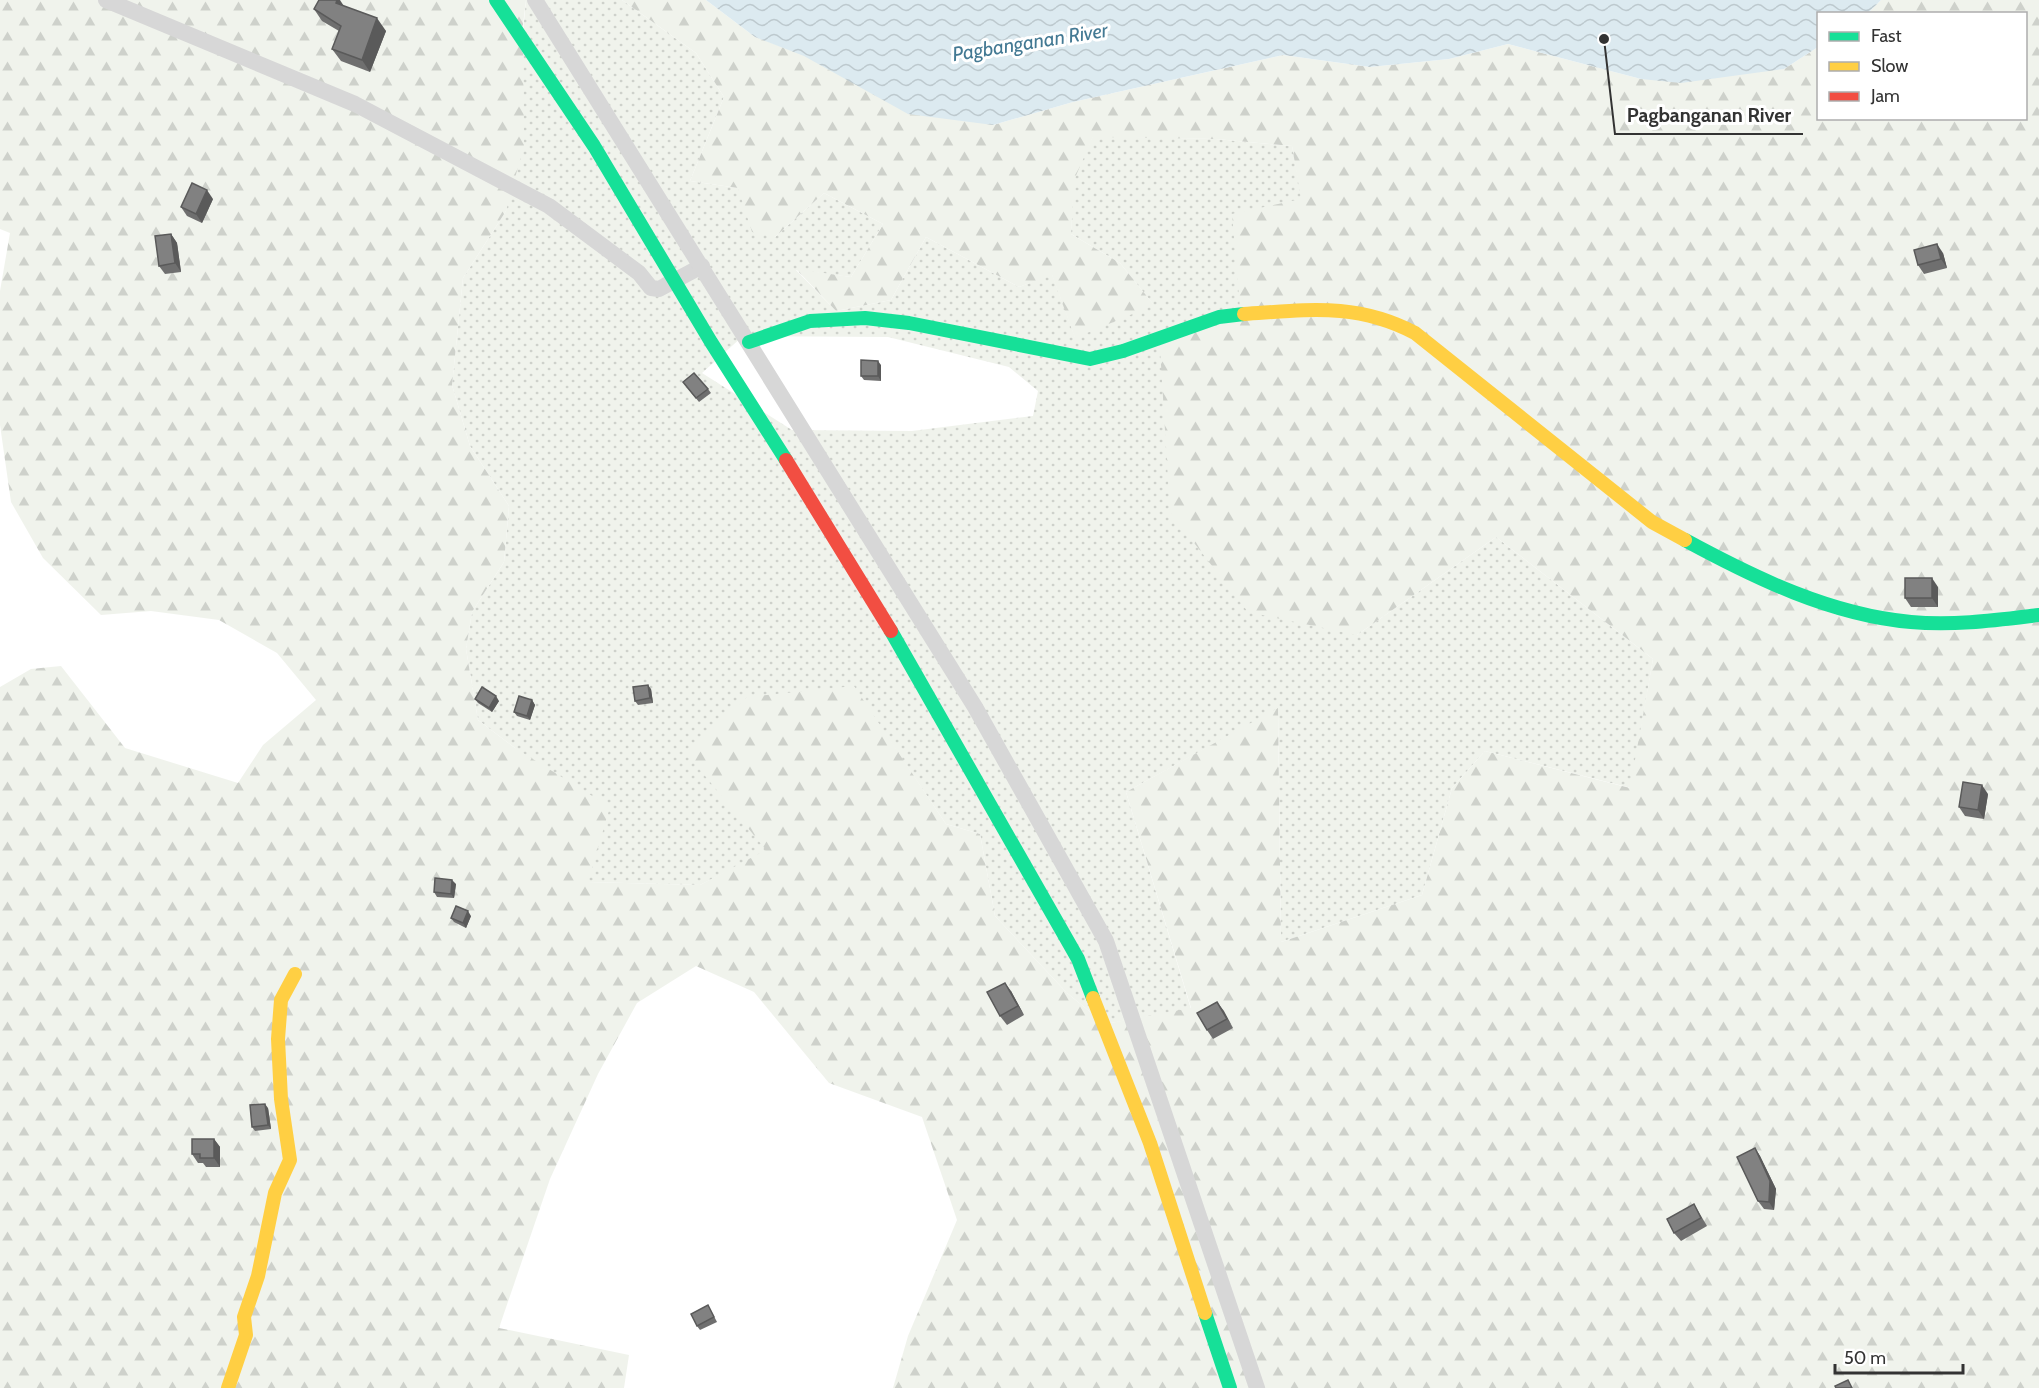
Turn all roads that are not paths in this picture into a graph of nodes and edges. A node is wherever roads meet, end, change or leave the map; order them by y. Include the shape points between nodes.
1 (106, 0) edge
2 (496, 0) edge
3 (535, 0) edge
4 (702, 266) junction
5 (675, 282) junction
6 (749, 342) junction
7 (2039, 615) edge
8 (295, 974) dead end
9 (228, 1388) edge
10 (1230, 1388) edge
11 (1257, 1388) edge

1 - 5 street via 355,104 549,206 639,273 651,288
2 - 5 street via 594,146
3 - 4 street
4 - 5 street
4 - 6 street
5 - 10 street via 881,612 1078,959 1150,1143
6 - 7 street via 810,321 866,318 1090,359 1119,354 1221,316 1325,308 1369,312 1415,333 1652,522 1689,544 1772,582 1840,609 1894,621 1949,624
6 - 11 street via 975,707 1106,941
8 - 9 street via 281,1000 278,1039 290,1160 275,1193 258,1276 244,1317 246,1335

